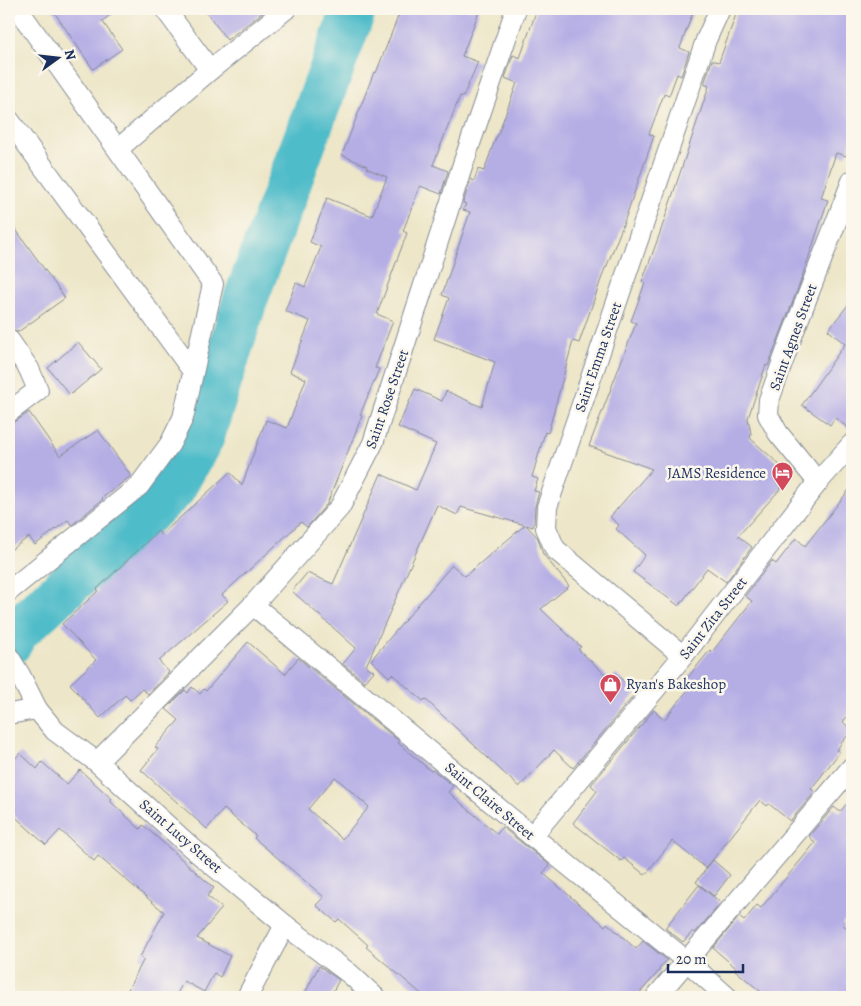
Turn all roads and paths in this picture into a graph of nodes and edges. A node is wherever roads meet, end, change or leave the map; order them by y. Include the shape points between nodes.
1 (18, 9) edge
2 (165, 9) edge
3 (286, 9) edge
4 (516, 9) edge
5 (720, 9) edge
6 (210, 70) junction
7 (9, 120) edge
8 (118, 149) junction
9 (852, 181) edge
10 (9, 340) edge
11 (192, 370) junction
12 (9, 412) edge
13 (852, 444) edge
14 (818, 482) junction
15 (9, 591) edge
16 (253, 605) junction
17 (683, 656) junction
18 (9, 657) edge
19 (37, 709) junction
20 (9, 714) edge
21 (97, 762) junction
22 (852, 767) edge
23 (532, 836) junction
24 (285, 925) junction
25 (688, 962) junction
26 (247, 997) edge
27 (375, 997) edge
28 (656, 997) edge
29 (728, 997) edge

1 - 8 street
2 - 6 street
3 - 6 street
4 - 16 street, Saint Rose Street via 373,443 340,507
5 - 17 street, Saint Emma Street via 706,40 546,507 546,528 555,549
6 - 8 street
7 - 11 street
8 - 11 street via 212,284
9 - 14 street, Saint Agnes Street via 769,400 768,415 778,433
10 - 12 street via 29,369 38,390
11 - 15 street via 183,418 170,444 139,486
13 - 14 street, Saint Zita Street
14 - 17 street, Saint Zita Street
16 - 21 street, Saint Rose Street
16 - 23 street, Saint Claire Street
17 - 23 street, Saint Zita Street
18 - 19 street, Saint Lucy Street
19 - 20 street
19 - 21 street, Saint Lucy Street via 55,731
21 - 24 street, Saint Lucy Street via 192,848
22 - 25 street
23 - 25 street, Saint Claire Street
24 - 26 street
24 - 27 street, Saint Lucy Street
25 - 28 street
25 - 29 street, Saint Claire Street

